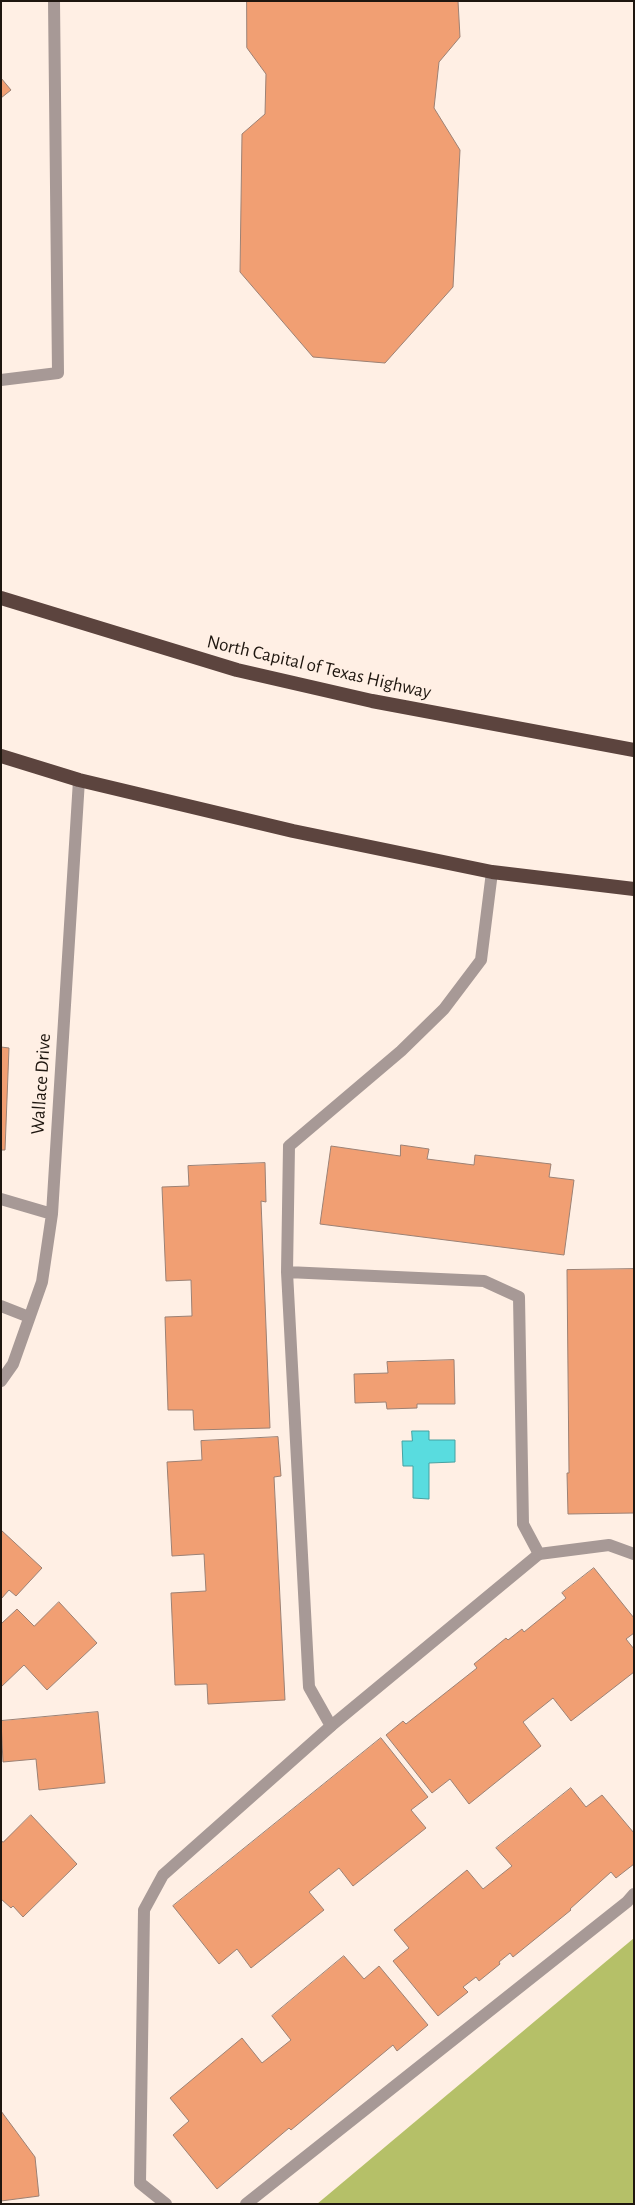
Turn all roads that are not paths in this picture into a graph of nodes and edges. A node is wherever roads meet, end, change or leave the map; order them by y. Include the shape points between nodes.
1 (54, 1) edge
2 (1, 380) edge
3 (1, 598) edge
4 (634, 750) edge
5 (1, 756) edge
6 (79, 780) junction
7 (492, 872) junction
8 (634, 889) edge
9 (1, 1199) edge
10 (52, 1214) junction
11 (287, 1272) junction
12 (1, 1306) edge
13 (29, 1317) junction
14 (1, 1380) edge
15 (539, 1554) junction
16 (634, 1554) edge
17 (331, 1726) junction
18 (634, 1894) edge
19 (166, 2204) edge
20 (246, 2204) edge

1 - 2 street via 58,373
3 - 4 highway, North Capital of Texas Highway via 237,670 372,701
5 - 6 highway
6 - 7 highway via 293,831
6 - 10 street, Wallace Drive
7 - 8 highway
7 - 11 street via 481,960 444,1009 401,1051 289,1146
9 - 10 street
10 - 13 street, Wallace Drive via 42,1282
11 - 15 street via 484,1281 519,1297 523,1524
11 - 17 street via 309,1687
12 - 13 street
13 - 14 street, Wallace Drive via 13,1364
15 - 16 street via 609,1545
15 - 17 street
17 - 19 street via 163,1875 144,1910 140,2183
18 - 20 street

